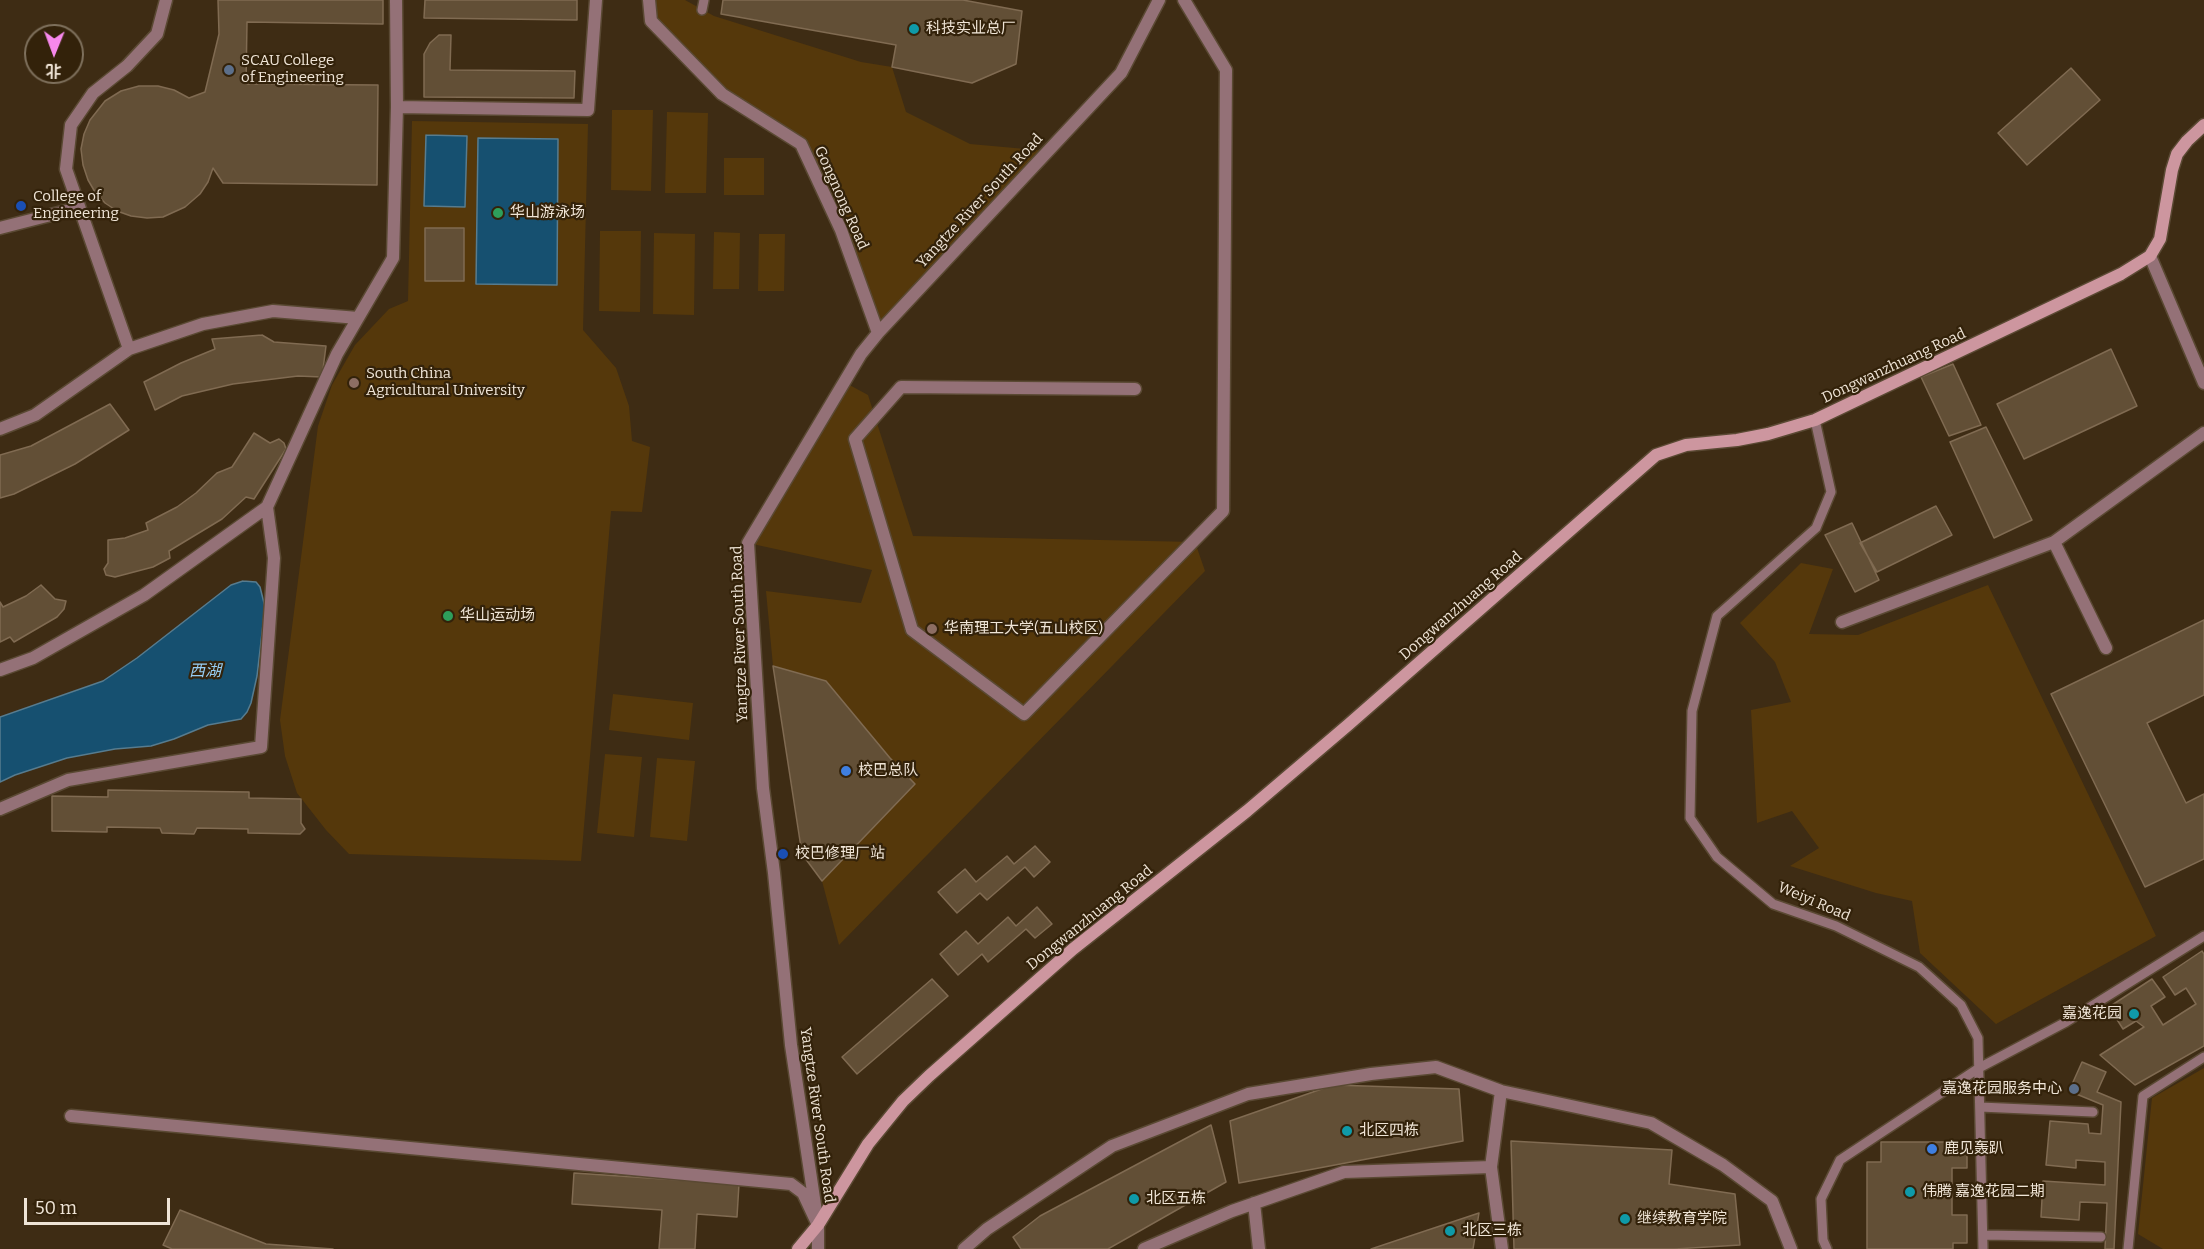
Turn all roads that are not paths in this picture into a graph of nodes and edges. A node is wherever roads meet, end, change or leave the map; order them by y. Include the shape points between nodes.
1 (166, 0) edge
2 (396, 0) edge
3 (596, 0) edge
4 (649, 0) edge
5 (1159, 0) edge
6 (1184, 0) edge
7 (397, 108) junction
8 (2204, 125) edge
9 (78, 208) junction
10 (0, 228) edge
11 (2150, 256) junction
12 (358, 318) junction
13 (878, 333) junction
14 (129, 349) junction
15 (2204, 383) edge
16 (1135, 389) dead end
17 (1815, 420) junction
18 (0, 429) edge
19 (2204, 433) edge
20 (267, 507) junction
21 (2054, 542) junction
22 (1842, 622) dead end
23 (2106, 648) dead end
24 (0, 670) edge
25 (0, 809) edge
26 (2204, 936) edge
27 (2204, 1057) edge
28 (1979, 1068) junction
29 (1501, 1091) junction
30 (1980, 1107) junction
31 (2093, 1112) dead end
32 (71, 1116) dead end
33 (1491, 1167) junction
34 (1254, 1203) junction
35 (818, 1225) junction
36 (1983, 1235) junction
37 (2101, 1237) dead end
38 (798, 1249) edge
39 (818, 1249) edge
40 (964, 1249) edge
41 (1144, 1249) edge
42 (1259, 1249) edge
43 (1502, 1249) edge
44 (1791, 1249) edge
45 (1827, 1249) edge
46 (1983, 1249) edge
47 (2128, 1249) edge

1 - 9 street via 157,34 127,66 93,93 71,125 66,169
2 - 7 street
3 - 7 street via 588,110
4 - 13 street, Gongnong Road via 651,21 722,94 801,144 841,230
5 - 13 street, Yangtze River South Road via 1121,73
6 - 16 street via 1226,70 1224,512 1024,714 912,630 855,439 901,387
7 - 12 street via 393,258
8 - 11 street via 2177,154 2160,238
9 - 10 street
9 - 14 street
11 - 15 street
11 - 17 street, Dongwanzhuang Road via 2077,297
12 - 14 street via 273,311 203,324
12 - 20 street via 337,354
13 - 35 street, Yangtze River South Road via 861,354 748,543 763,788 791,1044
14 - 18 street via 34,415
17 - 28 lane, Weiyi Road via 1831,492 1815,528 1717,616 1692,711 1690,818 1717,856 1773,904 1836,926 1919,967 1961,1005 1978,1038
17 - 35 street, Dongwanzhuang Road via 1767,434 1686,445 1656,455 1247,811 1073,948 929,1076 868,1144
19 - 21 street
20 - 24 street via 144,594 33,658
20 - 25 street via 274,558 261,747 68,780
21 - 22 street
21 - 23 street
26 - 28 lane via 2066,1022
27 - 47 lane via 2143,1096
28 - 30 lane, Weiyi Road
28 - 45 lane via 1840,1160 1821,1199
29 - 33 street
29 - 40 street via 1436,1067 1248,1094 1112,1146 987,1229
29 - 44 street via 1651,1123 1723,1165 1772,1201
30 - 31 lane
30 - 36 lane, Weiyi Road
32 - 35 street via 791,1184 803,1193
33 - 34 street via 1344,1172
33 - 43 street
34 - 41 street
34 - 42 street
35 - 38 street, Dongwanzhuang Road
35 - 39 street, Yangtze River South Road
36 - 37 lane
36 - 46 lane, Weiyi Road

